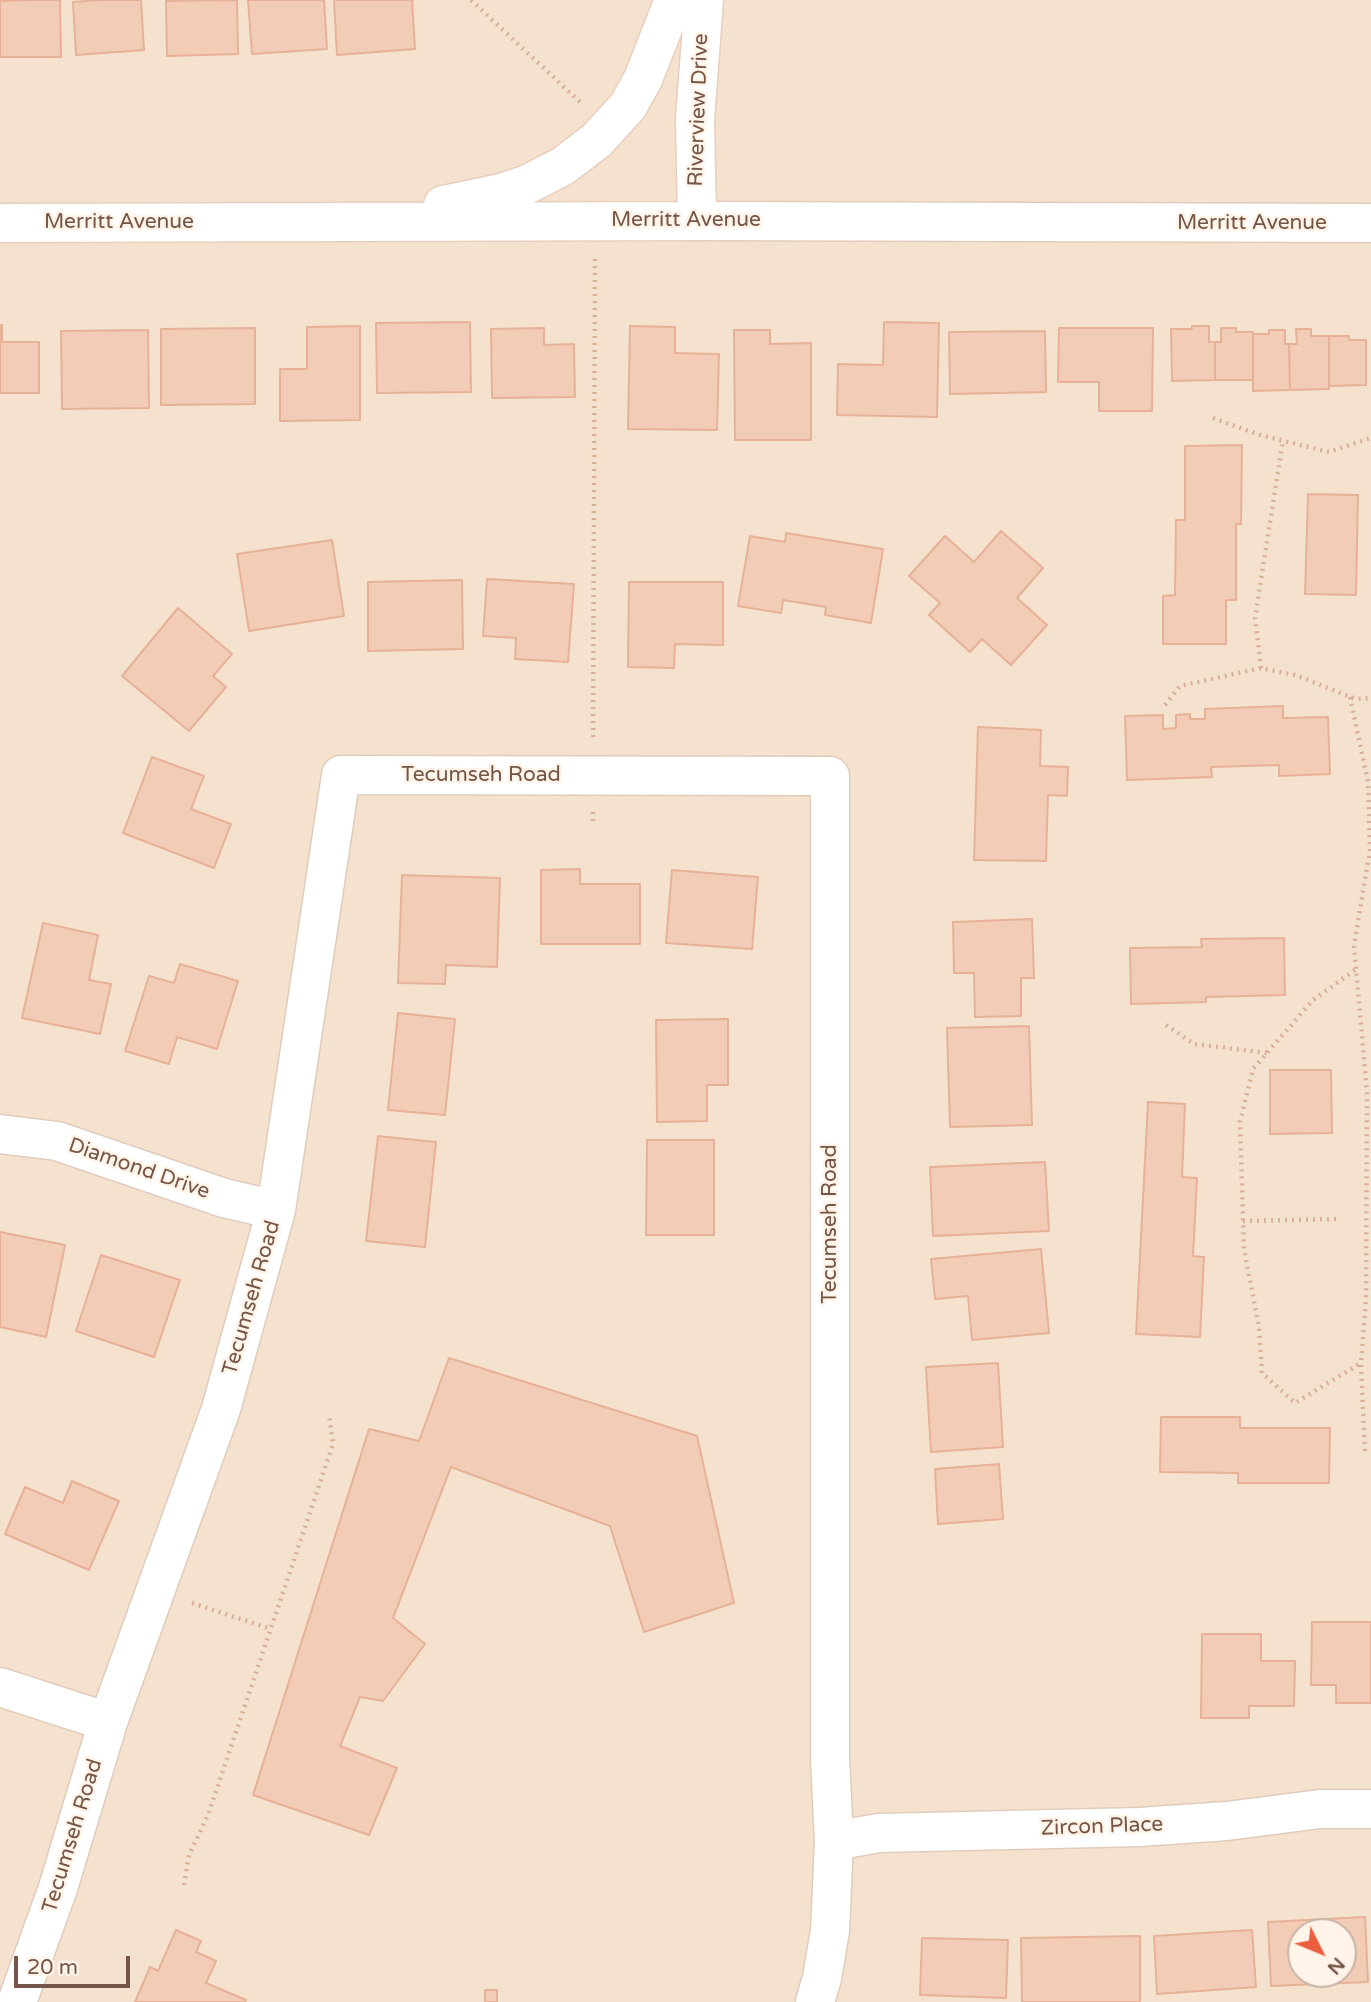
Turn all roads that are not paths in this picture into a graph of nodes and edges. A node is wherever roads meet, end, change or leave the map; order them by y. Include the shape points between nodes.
1 (674, 0) edge
2 (704, 0) edge
3 (696, 220) junction
4 (377, 222) junction
5 (0, 223) edge
6 (1371, 223) edge
7 (0, 1134) edge
8 (276, 1210) junction
9 (0, 1688) edge
10 (108, 1722) junction
11 (1371, 1809) edge
12 (834, 1841) junction
13 (17, 2002) edge
14 (815, 2002) edge

1 - 4 street via 628,106 597,140 563,166 501,193
2 - 3 street, Riverview Drive via 695,120
3 - 4 street, Merritt Avenue
3 - 6 street, Merritt Avenue
4 - 5 street, Merritt Avenue
7 - 8 street, Diamond Drive via 57,1141 224,1198
8 - 10 street, Tecumseh Road via 221,1409
8 - 12 street, Tecumseh Road via 341,775 831,776 830,1758
9 - 10 street
10 - 13 street, Tecumseh Road via 58,1888
11 - 12 street, Zircon Place via 1320,1809 1140,1827 879,1833
12 - 14 street via 830,1931

